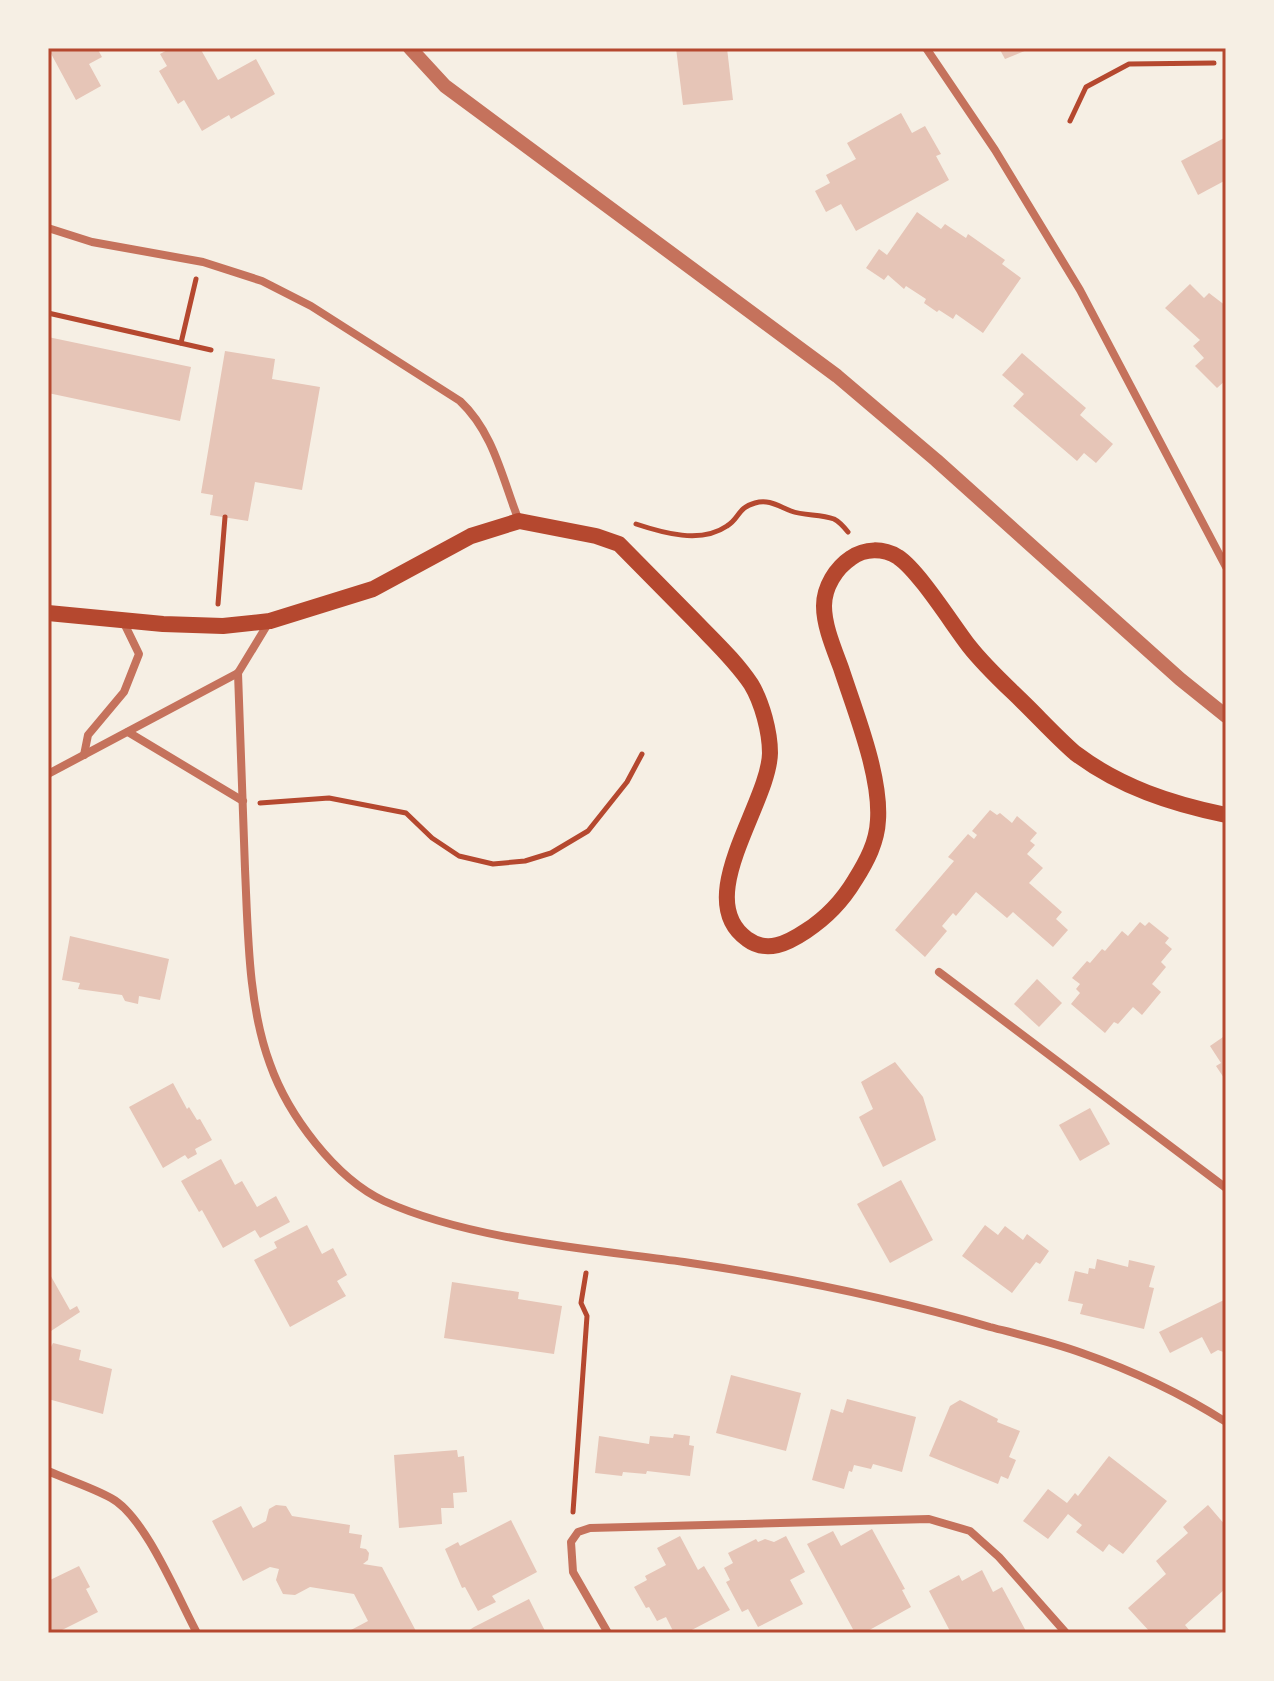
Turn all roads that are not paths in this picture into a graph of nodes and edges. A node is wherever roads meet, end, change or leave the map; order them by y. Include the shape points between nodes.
1 (410, 48) edge
2 (926, 48) edge
3 (48, 228) edge
4 (519, 521) junction
5 (1226, 567) edge
6 (48, 613) edge
7 (123, 620) junction
8 (270, 621) junction
9 (238, 673) junction
10 (1226, 716) edge
11 (128, 732) junction
12 (84, 755) junction
13 (48, 774) edge
14 (243, 801) junction
15 (1226, 815) edge
16 (939, 972) dead end
17 (1226, 1188) edge
18 (1226, 1422) edge
19 (48, 1471) edge
20 (197, 1633) edge
21 (608, 1633) edge
22 (1066, 1633) edge

1 - 10 street via 445,86 837,376
2 - 5 street via 1080,290
3 - 4 street via 92,242 203,262 262,281 311,306 476,415 488,433
4 - 8 main road via 471,536 373,589
4 - 15 main road via 619,544 733,660 753,688 770,751 767,777 727,889 734,924 753,943 783,944 812,927 851,886 875,841 879,818 864,736 824,606 837,570 866,550 883,550 911,569 976,655 1075,752 1117,781 1170,802
6 - 7 main road
7 - 8 main road via 223,626
7 - 12 street via 139,654 124,692 88,735
8 - 9 street
9 - 11 street
9 - 14 street
11 - 12 street
11 - 14 street
12 - 13 street
14 - 18 street via 249,953 270,1065 294,1111 350,1180 382,1200 476,1230 908,1304 1081,1352
16 - 17 street
19 - 20 street via 112,1498 130,1513
21 - 22 street via 573,1572 571,1542 578,1532 929,1519 970,1531

